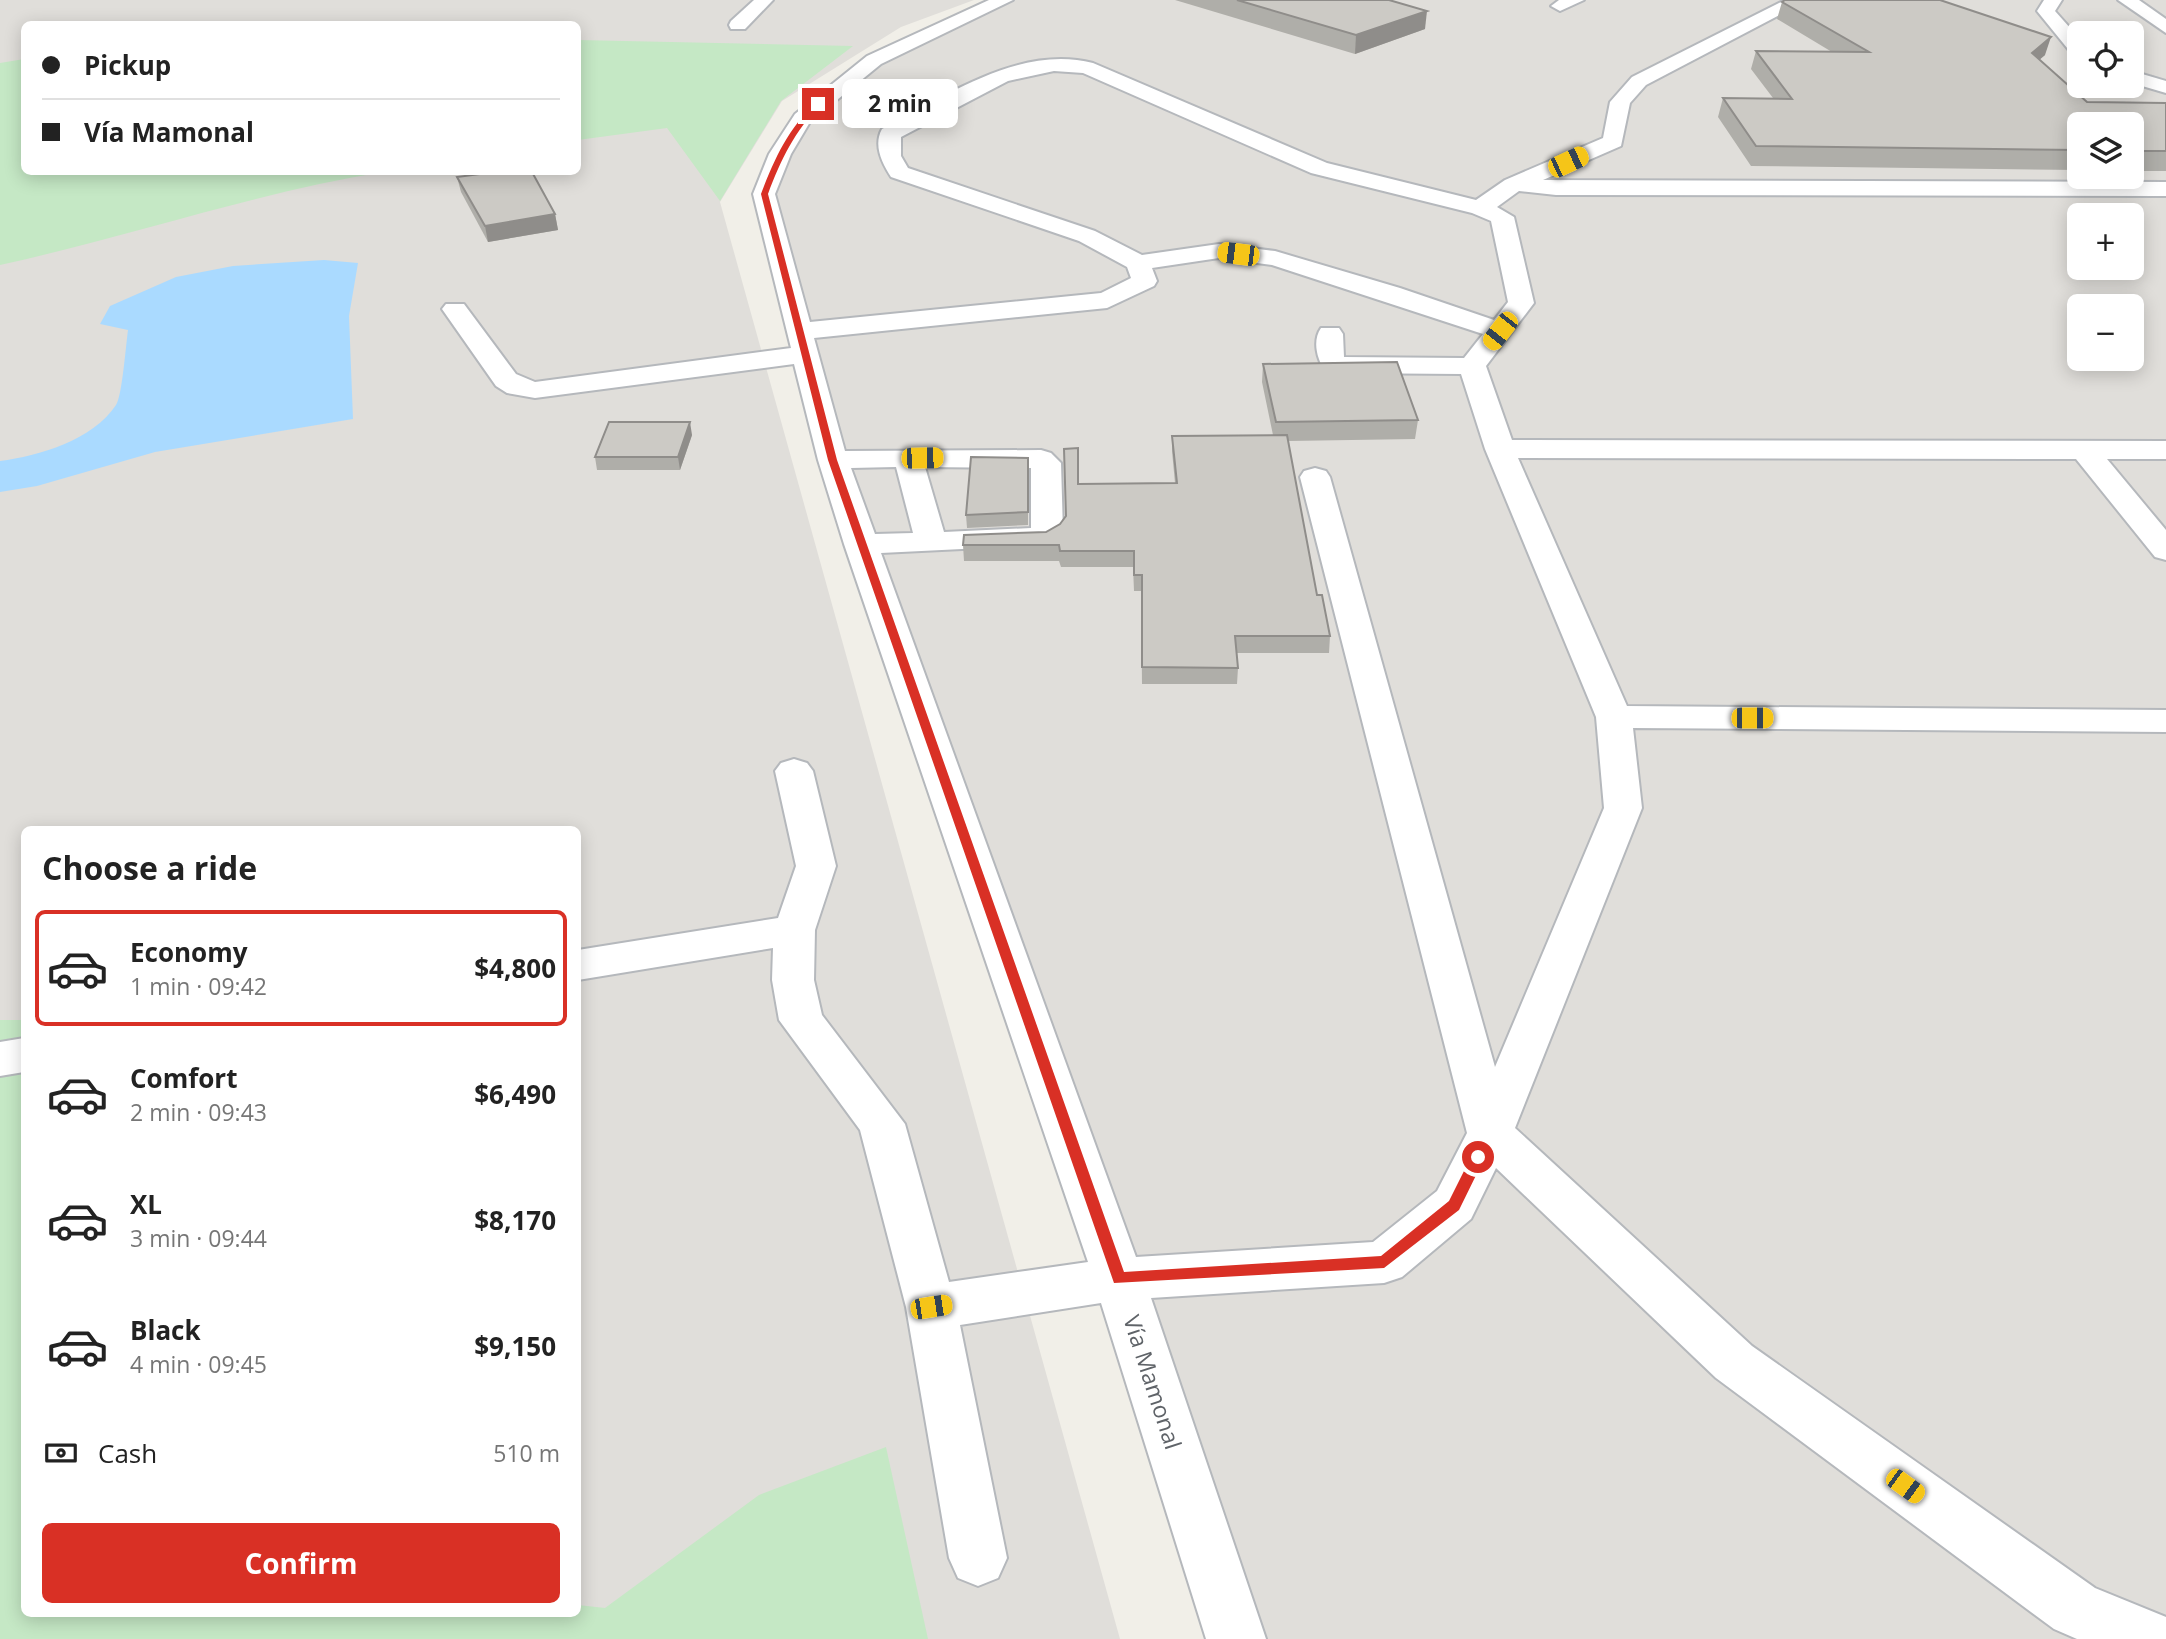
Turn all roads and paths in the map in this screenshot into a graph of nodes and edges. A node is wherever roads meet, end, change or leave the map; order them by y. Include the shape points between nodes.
1 (764, 0) edge
2 (1799, 0) edge
3 (2053, 0) edge
4 (2127, 0) edge
5 (999, 1) edge
6 (738, 24) dead end
7 (2166, 27) edge
8 (2067, 36) edge
9 (2144, 81) edge
10 (2166, 87) edge
11 (1513, 185) junction
12 (2166, 189) edge
13 (1480, 208) junction
14 (1138, 262) junction
15 (455, 309) dead end
16 (1500, 331) junction
17 (1330, 334) dead end
18 (804, 342) junction
19 (1472, 366) junction
20 (1500, 449) junction
21 (2084, 450) junction
22 (2166, 450) edge
23 (908, 458) junction
24 (833, 460) junction
25 (1315, 477) dead end
26 (931, 541) junction
27 (860, 544) junction
28 (2166, 550) edge
29 (1615, 717) junction
30 (2166, 721) edge
31 (794, 771) dead end
32 (794, 930) junction
33 (581, 965) edge
34 (21, 1056) edge
35 (0, 1059) edge
36 (1490, 1133) junction
37 (1119, 1279) junction
38 (931, 1307) junction
39 (978, 1558) dead end
40 (1236, 1639) edge
41 (2148, 1639) edge

1 - 6 street
2 - 11 street via 1639,81 1620,102 1613,141
3 - 8 street via 2046,11
4 - 7 street
5 - 18 street, Vía Mamonal via 874,60 802,118 780,154 764,194
9 - 10 street
11 - 12 street
11 - 13 street
13 - 14 street via 1319,168 1086,67 1054,65 1002,76 890,134 890,156 899,172 1087,236
13 - 16 street via 1502,217 1521,303
14 - 16 street via 1219,251 1275,258
14 - 18 street via 1145,281 1107,300
15 - 18 street via 506,380 535,390
16 - 19 street
17 - 19 street via 1335,365 1348,368
18 - 24 street, Vía Mamonal
19 - 20 street
20 - 21 street
20 - 29 street
21 - 22 street
21 - 28 street
23 - 24 street
23 - 26 street
23 - 26 street via 1024,457 1046,463 1044,535
24 - 27 street, Vía Mamonal
25 - 36 street
26 - 27 street
27 - 37 street, Vía Mamonal
29 - 30 street
29 - 36 street via 1623,808
31 - 32 street via 816,866
32 - 33 street
32 - 38 street via 793,980 801,1020 882,1124
34 - 35 street
36 - 37 street via 1454,1205 1384,1262
36 - 41 street via 1734,1362 2075,1609
37 - 38 street
37 - 40 street, Vía Mamonal
38 - 39 street

